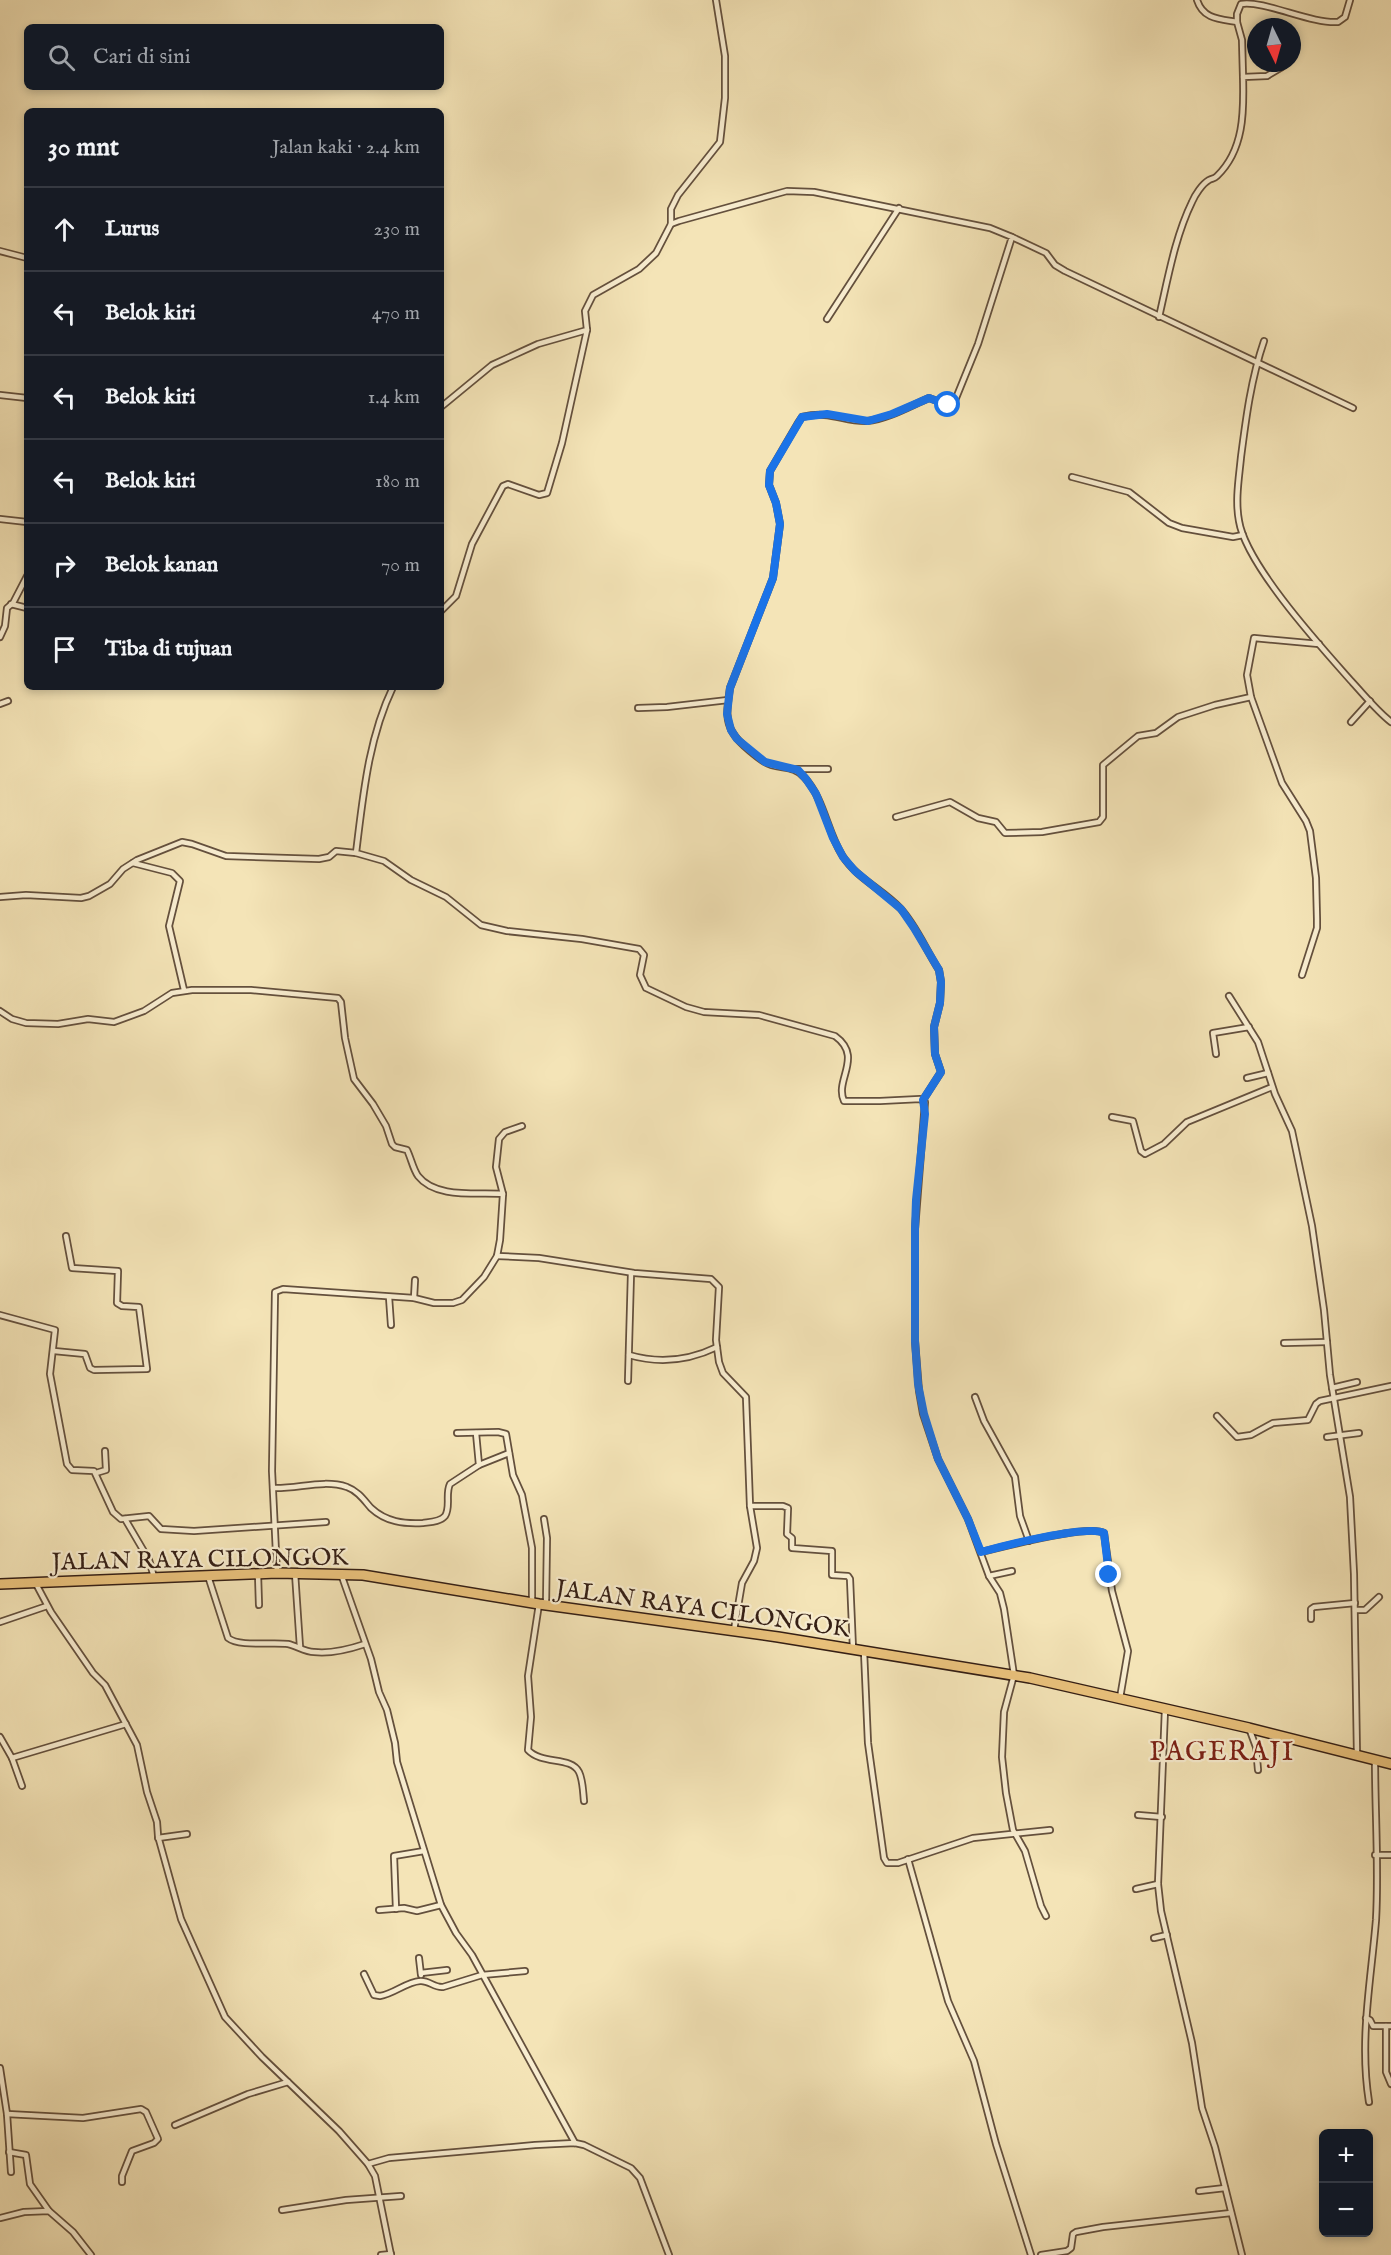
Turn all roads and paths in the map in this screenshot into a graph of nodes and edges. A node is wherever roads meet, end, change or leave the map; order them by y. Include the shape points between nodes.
1 (716, 0) edge
2 (1197, 0) edge
3 (1350, 0) edge
4 (1237, 22) junction
5 (1274, 72) edge
6 (1243, 77) junction
7 (899, 208) junction
8 (671, 224) junction
9 (1012, 237) junction
10 (0, 251) edge
11 (24, 257) edge
12 (1159, 316) junction
13 (827, 319) dead end
14 (587, 330) junction
15 (1264, 342) dead end
16 (1257, 362) junction
17 (0, 395) edge
18 (24, 398) edge
19 (444, 405) edge
20 (1353, 408) dead end
21 (1072, 477) dead end
22 (0, 519) edge
23 (24, 522) edge
24 (1243, 535) junction
25 (24, 581) edge
26 (11, 604) junction
27 (24, 607) edge
28 (444, 608) edge
29 (0, 637) edge
30 (1319, 644) junction
31 (392, 690) edge
32 (1251, 698) junction
33 (728, 700) junction
34 (8, 701) dead end
35 (1370, 701) junction
36 (0, 704) edge
37 (638, 708) dead end
38 (1351, 722) dead end
39 (1391, 722) edge
40 (794, 769) junction
41 (828, 769) dead end
42 (896, 817) dead end
43 (356, 853) junction
44 (132, 863) junction
45 (0, 897) edge
46 (1302, 975) dead end
47 (184, 990) junction
48 (1230, 996) dead end
49 (0, 1011) edge
50 (1249, 1027) junction
51 (1216, 1054) dead end
52 (1268, 1073) junction
53 (1247, 1078) dead end
54 (1272, 1087) junction
55 (923, 1100) junction
56 (1112, 1117) dead end
57 (522, 1126) dead end
58 (503, 1194) junction
59 (66, 1236) dead end
60 (497, 1256) junction
61 (631, 1273) junction
62 (415, 1280) dead end
63 (389, 1297) junction
64 (414, 1298) junction
65 (0, 1315) edge
66 (391, 1324) dead end
67 (1327, 1342) junction
68 (1284, 1343) dead end
69 (717, 1347) junction
70 (54, 1351) junction
71 (629, 1355) junction
72 (628, 1381) dead end
73 (1356, 1382) dead end
74 (1391, 1386) edge
75 (1332, 1388) junction
76 (975, 1396) dead end
77 (1334, 1398) junction
78 (1216, 1416) dead end
79 (457, 1432) dead end
80 (1359, 1432) dead end
81 (476, 1433) junction
82 (1341, 1435) junction
83 (1327, 1437) dead end
84 (105, 1451) dead end
85 (509, 1453) junction
86 (479, 1465) junction
87 (96, 1473) junction
88 (273, 1488) junction
89 (750, 1506) junction
90 (125, 1519) junction
91 (544, 1519) dead end
92 (326, 1522) dead end
93 (274, 1527) junction
94 (1029, 1541) junction
95 (981, 1552) junction
96 (1012, 1571) dead end
97 (277, 1573) junction
98 (295, 1573) junction
99 (258, 1574) junction
100 (341, 1574) junction
101 (208, 1576) junction
102 (989, 1576) junction
103 (154, 1577) junction
104 (35, 1582) junction
105 (0, 1584) edge
106 (1379, 1597) dead end
107 (1355, 1603) junction
108 (539, 1604) junction
109 (258, 1605) dead end
110 (47, 1606) junction
111 (1355, 1610) junction
112 (1311, 1619) dead end
113 (0, 1622) edge
114 (733, 1631) junction
115 (365, 1644) junction
116 (300, 1647) junction
117 (853, 1649) junction
118 (864, 1651) junction
119 (1014, 1675) junction
120 (1120, 1698) junction
121 (1165, 1709) junction
122 (126, 1724) junction
123 (1250, 1728) junction
124 (0, 1737) edge
125 (1357, 1755) junction
126 (12, 1758) junction
127 (1375, 1760) junction
128 (1391, 1764) edge
129 (1258, 1770) dead end
130 (22, 1786) dead end
131 (584, 1801) dead end
132 (1138, 1815) dead end
133 (1162, 1816) junction
134 (1050, 1830) dead end
135 (1014, 1833) junction
136 (187, 1834) dead end
137 (158, 1838) junction
138 (424, 1851) junction
139 (1375, 1855) junction
140 (1391, 1856) edge
141 (908, 1859) junction
142 (1158, 1884) junction
143 (1136, 1889) dead end
144 (441, 1905) junction
145 (396, 1909) junction
146 (379, 1910) dead end
147 (1046, 1916) dead end
148 (1167, 1935) junction
149 (1154, 1938) dead end
150 (419, 1958) dead end
151 (447, 1970) dead end
152 (525, 1971) dead end
153 (421, 1973) junction
154 (364, 1974) dead end
155 (482, 1976) junction
156 (421, 1981) junction
157 (1366, 2018) junction
158 (1389, 2026) edge
159 (0, 2068) edge
160 (288, 2082) junction
161 (1391, 2084) edge
162 (1369, 2102) dead end
163 (7, 2114) junction
164 (175, 2125) dead end
165 (575, 2143) junction
166 (9, 2152) junction
167 (368, 2164) junction
168 (11, 2172) dead end
169 (122, 2182) dead end
170 (1225, 2188) junction
171 (1199, 2191) dead end
172 (401, 2196) dead end
173 (379, 2199) junction
174 (282, 2210) dead end
175 (49, 2211) junction
176 (1231, 2213) junction
177 (0, 2218) edge
178 (391, 2254) edge
179 (91, 2255) edge
180 (381, 2255) edge
181 (669, 2255) edge
182 (1031, 2255) edge
183 (1041, 2255) edge
184 (1242, 2255) edge

1 - 8 street via 725,56 720,142 678,195
2 - 4 street via 1206,14
3 - 4 street via 1345,17 1338,22 1255,0 1241,4
4 - 6 street via 1242,40
5 - 6 street
6 - 12 street via 1242,131 1216,177 1193,199 1182,225
7 - 8 street via 814,192 787,191
7 - 9 street via 990,228
7 - 13 street
8 - 14 street via 656,253 639,269 593,295 585,311
9 - 12 street via 1046,253 1065,271
9 - 33 street via 978,344 954,403 948,405 929,398 868,421 827,414 802,417 798,423 770,471 769,485 780,524 773,578
10 - 11 street
12 - 16 street
14 - 19 street via 538,344 492,365
14 - 28 street via 547,493 539,495 508,484 503,486 472,544 456,596
15 - 16 street
16 - 20 street
16 - 24 street via 1238,484 1238,520
17 - 18 street
21 - 24 street via 1129,492 1169,523 1182,528 1233,537
22 - 23 street
24 - 30 street via 1266,576
25 - 26 street
26 - 27 street
26 - 29 street
30 - 32 street via 1253,639 1247,675
30 - 35 street
31 - 43 street via 372,742
32 - 42 street via 1195,710 1156,733 1139,735 1124,746 1103,765 1103,817 1099,822 1062,830 1005,833 996,822 978,818 950,802
32 - 46 street via 1282,783 1310,831 1317,928
33 - 37 street
33 - 40 street via 729,725 737,739 765,762
34 - 36 street
35 - 38 street
35 - 39 street
40 - 41 street
40 - 55 street via 816,794 843,857 901,909 939,970 940,1003 934,1027 935,1054 941,1072
43 - 44 street via 336,852 319,860 226,856 182,842
43 - 55 street via 384,861 446,897 481,925 639,949 644,955 640,975 646,988 686,1007 759,1016 835,1036 848,1050 844,1101
44 - 45 street via 110,884 89,896
44 - 47 street via 172,873 180,881 169,926
47 - 49 street via 114,1022 88,1019 58,1024 26,1023
47 - 58 street via 251,990 340,999 354,1078 386,1126 392,1144 407,1150 417,1174 440,1189
48 - 50 street
50 - 51 street via 1213,1033
50 - 52 street
52 - 53 street
52 - 54 street
54 - 56 street via 1187,1122 1164,1144 1145,1154 1133,1121
54 - 67 street via 1292,1131 1300,1162
55 - 95 street via 915,1229 918,1384 938,1459
57 - 58 street via 505,1131 499,1139 496,1167
58 - 60 street
59 - 70 street via 72,1268 118,1271 117,1303 139,1307 147,1369 94,1370 85,1354
60 - 61 street via 539,1258
60 - 64 street via 462,1300 434,1303
61 - 69 street via 711,1278 719,1287
61 - 71 street
62 - 64 street
63 - 64 street
63 - 66 street
63 - 88 street via 283,1289 275,1293
65 - 70 street via 54,1329
67 - 68 street
67 - 75 street
69 - 71 street via 674,1361
69 - 89 street via 723,1373 746,1397
70 - 87 street via 50,1374 67,1464 72,1470
71 - 72 street
73 - 75 street
74 - 77 street
75 - 77 street
76 - 94 street via 1015,1478 1020,1516
77 - 78 street via 1316,1404 1308,1420 1273,1423 1245,1437 1237,1437
77 - 82 street
79 - 81 street
80 - 82 street
81 - 85 street via 506,1433
81 - 86 street
82 - 83 street
82 - 107 street via 1350,1497
84 - 87 street via 106,1470
85 - 86 street
85 - 108 street via 524,1504
86 - 88 street via 448,1487 446,1515 423,1523 390,1521 344,1486
87 - 90 street via 113,1512
88 - 93 street
89 - 114 street via 757,1548 742,1583
89 - 117 street via 783,1506 790,1510 787,1534 792,1538 792,1548 832,1551 832,1575 848,1576 850,1580
90 - 93 street via 149,1516 159,1528 195,1531
90 - 103 street
91 - 108 street via 547,1538
92 - 93 street
93 - 97 street
94 - 95 street
94 - 120 street via 1093,1530 1104,1533 1112,1591 1128,1651
95 - 102 street
96 - 102 street
97 - 98 highway, JALAN RAYA CILONGOK
97 - 99 highway, JALAN RAYA CILONGOK
98 - 100 highway, JALAN RAYA CILONGOK
98 - 116 street
99 - 101 highway, JALAN RAYA CILONGOK
99 - 109 street
100 - 108 highway, JALAN RAYA CILONGOK
100 - 115 street
101 - 103 highway, JALAN RAYA CILONGOK
101 - 116 street via 228,1638 241,1643
102 - 119 street via 1000,1593
103 - 104 highway, JALAN RAYA CILONGOK
104 - 105 highway, JALAN RAYA CILONGOK
104 - 110 street
106 - 111 street via 1365,1610
107 - 111 street
107 - 112 street via 1314,1606
108 - 114 highway, JALAN RAYA CILONGOK
108 - 131 street via 528,1676 528,1750 548,1761 574,1766 580,1774
110 - 113 street
110 - 122 street via 105,1686
111 - 125 street
114 - 117 highway, JALAN RAYA CILONGOK
115 - 116 street via 315,1653
115 - 138 street via 387,1710 397,1762
117 - 118 highway, JALAN RAYA CILONGOK
118 - 119 highway, JALAN RAYA CILONGOK
118 - 141 street via 868,1743 884,1858 890,1864
119 - 120 highway, JALAN RAYA CILONGOK
119 - 135 street via 1004,1712 1002,1757
120 - 121 highway, JALAN RAYA CILONGOK
121 - 123 highway, JALAN RAYA CILONGOK
121 - 133 street
122 - 126 street
122 - 137 street via 137,1745
123 - 125 highway, JALAN RAYA CILONGOK
123 - 129 street
124 - 126 street
125 - 127 highway, JALAN RAYA CILONGOK
126 - 130 street
127 - 128 highway, JALAN RAYA CILONGOK
127 - 139 street
132 - 133 street
133 - 142 street
134 - 135 street
135 - 141 street via 973,1838
135 - 147 street via 1025,1851
136 - 137 street
137 - 160 street via 181,1919 225,2017
138 - 144 street
138 - 145 street via 394,1856
139 - 140 street
139 - 157 street via 1376,1919
141 - 182 street via 948,2001 974,2061
142 - 143 street
142 - 148 street
144 - 145 street via 417,1911
144 - 155 street
145 - 146 street
148 - 149 street
148 - 170 street via 1192,2043 1202,2108
150 - 153 street
151 - 153 street
152 - 155 street
153 - 156 street
154 - 156 street via 377,1996
155 - 156 street via 438,1988
155 - 165 street
157 - 158 street via 1373,2025
157 - 162 street via 1364,2059
158 - 161 street via 1386,2072
159 - 163 street
160 - 164 street via 248,2094
160 - 167 street
163 - 166 street
163 - 169 street via 83,2118 141,2109 158,2139 132,2151
165 - 167 street via 389,2158
165 - 181 street via 614,2158 640,2178
166 - 168 street
166 - 175 street via 26,2154 30,2184
167 - 173 street via 375,2176
170 - 171 street
170 - 176 street
172 - 173 street
173 - 174 street
173 - 178 street
175 - 177 street
175 - 179 street
176 - 183 street via 1076,2232 1067,2251
176 - 184 street
178 - 180 street

